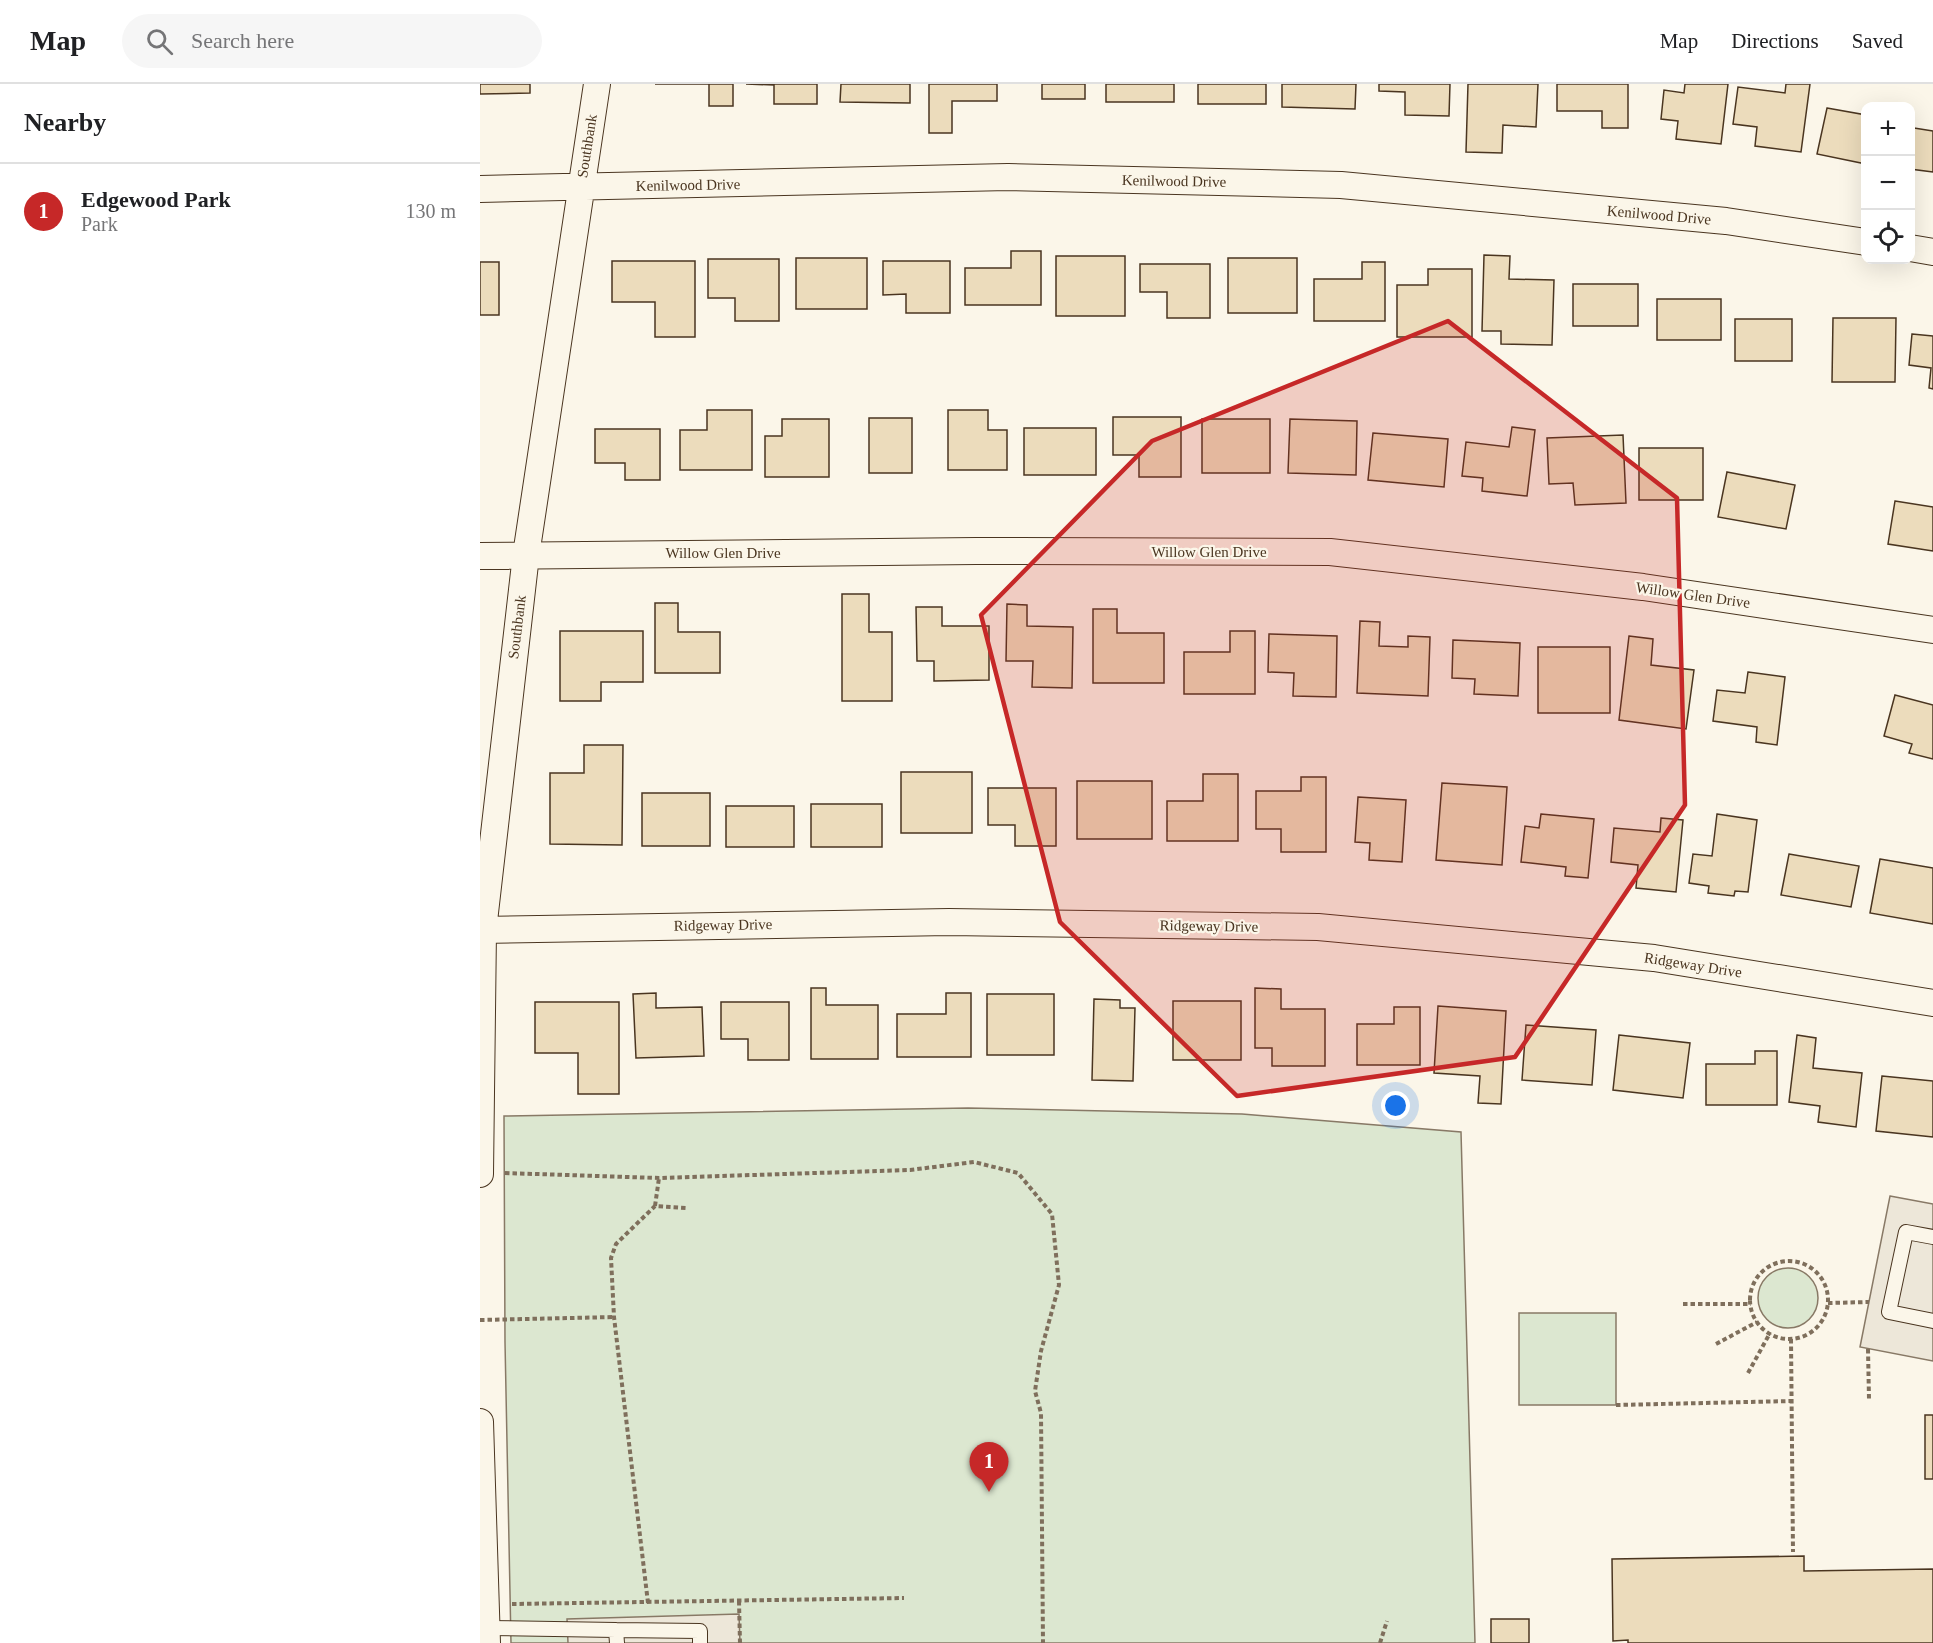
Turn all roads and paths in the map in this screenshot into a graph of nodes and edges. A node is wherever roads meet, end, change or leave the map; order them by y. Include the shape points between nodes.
1 (597, 84) edge
2 (581, 188) junction
3 (480, 189) edge
4 (1861, 241) edge
5 (1915, 249) edge
6 (1933, 252) edge
7 (526, 555) junction
8 (480, 556) edge
9 (1933, 630) edge
10 (481, 930) edge
11 (1933, 1003) edge
12 (480, 1173) edge
13 (659, 1178) junction
14 (655, 1206) junction
15 (686, 1208) dead end
16 (1933, 1237) edge
17 (1891, 1302) junction
18 (1828, 1303) junction
19 (1683, 1304) dead end
20 (1751, 1304) junction
21 (614, 1317) junction
22 (480, 1320) edge
23 (1933, 1321) edge
24 (1757, 1322) junction
25 (1770, 1333) junction
26 (1791, 1339) junction
27 (1716, 1344) dead end
28 (1868, 1349) dead end
29 (1748, 1373) dead end
30 (1869, 1399) dead end
31 (1792, 1401) junction
32 (1616, 1405) dead end
33 (480, 1422) edge
34 (1793, 1552) dead end
35 (904, 1598) dead end
36 (739, 1601) junction
37 (648, 1603) junction
38 (1387, 1621) dead end
39 (487, 1625) edge
40 (616, 1637) edge
41 (700, 1643) edge
42 (740, 1643) edge
43 (1043, 1643) edge
44 (1380, 1643) edge

1 - 2 street, Southbank
2 - 3 street, Kenilwood Drive
2 - 4 street, Kenilwood Drive via 1008,177 1341,185 1726,221
2 - 7 street, Southbank
5 - 6 street
7 - 8 street, Willow Glen Drive
7 - 9 street, Willow Glen Drive via 1330,552 1642,587
7 - 10 street, Southbank
10 - 11 street, Ridgeway Drive via 949,921 1318,927 1654,958
10 - 12 street, Southbank
12 - 13 path
13 - 14 path
13 - 43 path via 909,1170 974,1162 1018,1173 1052,1214 1059,1285 1035,1391 1041,1413
14 - 15 path
14 - 21 path via 616,1244 611,1258
16 - 17 lane via 1906,1232
17 - 18 path
17 - 23 lane via 1889,1312
18 - 20 path via 1827,1289 1810,1267 1782,1262 1768,1267 1758,1277
18 - 26 path via 1825,1317 1816,1328
19 - 20 path
20 - 24 path
21 - 22 path
21 - 37 path
24 - 25 path
24 - 27 path
25 - 26 path
25 - 29 path
26 - 31 path
28 - 30 path
31 - 32 path
31 - 34 path
33 - 39 street
35 - 36 path
36 - 37 path
36 - 42 path
37 - 39 path
38 - 44 path
39 - 40 lane
40 - 41 lane via 700,1631

